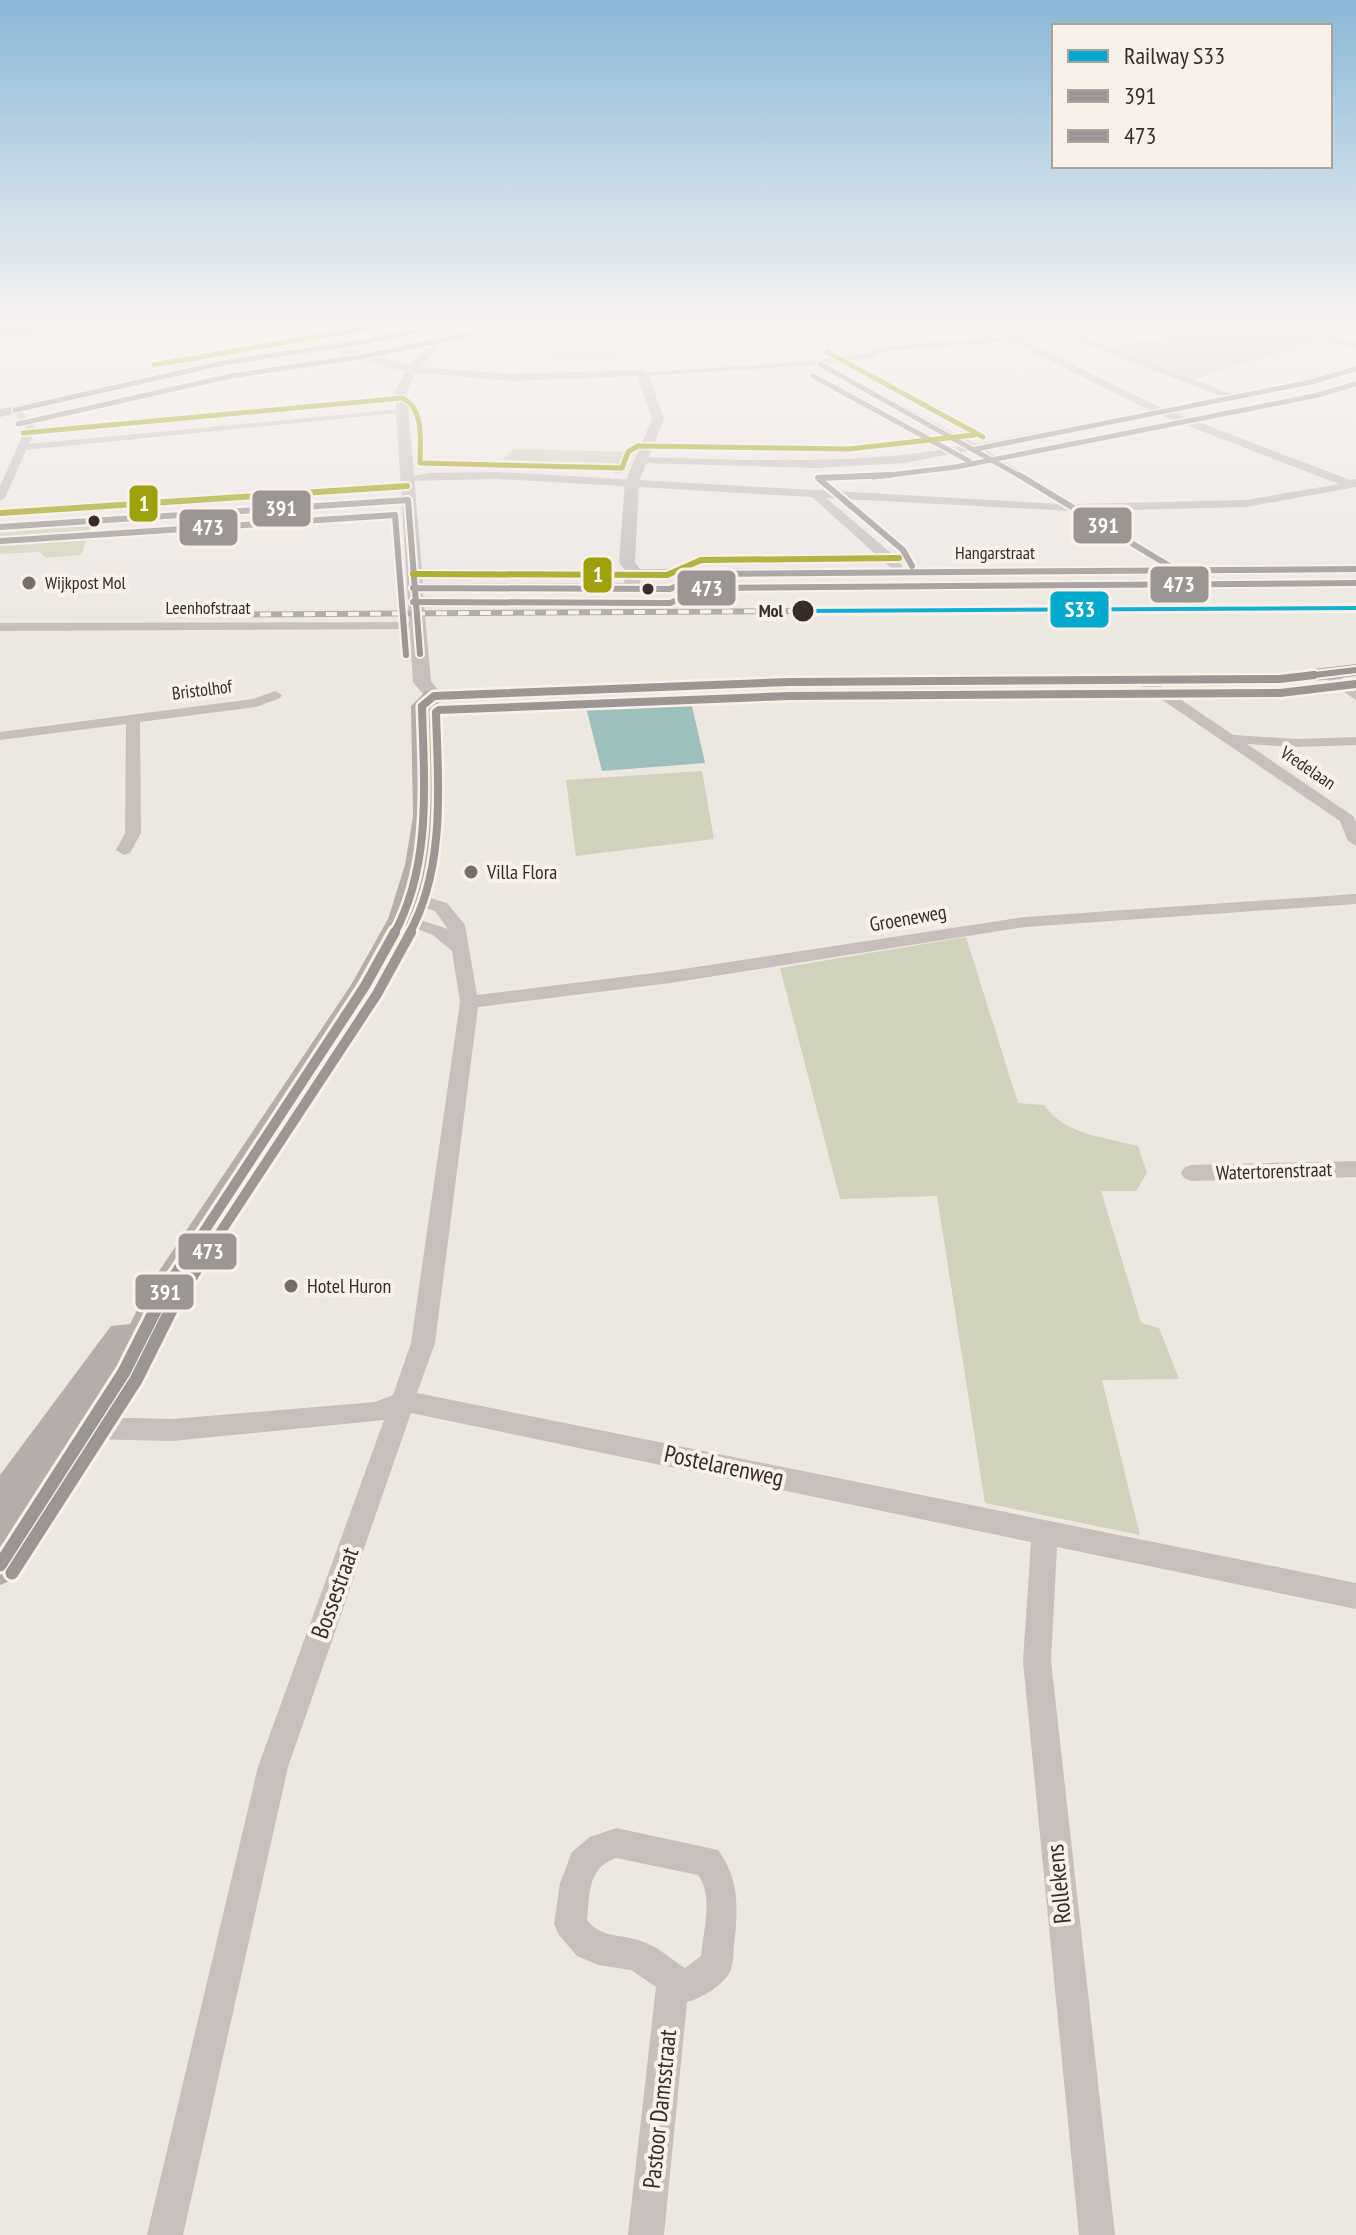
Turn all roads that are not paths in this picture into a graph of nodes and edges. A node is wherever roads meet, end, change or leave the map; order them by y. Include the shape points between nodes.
1 (28, 424) edge
2 (270, 424) edge
3 (404, 424) edge
4 (656, 424) edge
5 (931, 424) edge
6 (1100, 424) edge
7 (1195, 424) edge
8 (24, 447) junction
9 (976, 449) junction
10 (639, 460) junction
11 (787, 464) junction
12 (407, 478) junction
13 (632, 482) junction
14 (1354, 484) edge
15 (777, 491) junction
16 (817, 496) junction
17 (0, 498) edge
18 (408, 500) junction
19 (1075, 509) junction
20 (839, 514) junction
21 (0, 527) edge
22 (1356, 569) edge
23 (1176, 570) junction
24 (899, 572) junction
25 (633, 580) junction
26 (413, 588) junction
27 (417, 625) junction
28 (0, 627) edge
29 (1356, 670) edge
30 (1329, 675) junction
31 (1141, 679) junction
32 (275, 695) dead end
33 (434, 696) junction
34 (1356, 696) edge
35 (133, 719) junction
36 (0, 736) edge
37 (1229, 739) junction
38 (1353, 739) edge
39 (1297, 743) junction
40 (1246, 751) junction
41 (1352, 819) edge
42 (1356, 841) edge
43 (124, 850) dead end
44 (1356, 899) edge
45 (406, 908) junction
46 (469, 1002) junction
47 (1356, 1169) edge
48 (1191, 1173) dead end
49 (164, 1293) junction
50 (404, 1401) junction
51 (88, 1428) junction
52 (0, 1509) edge
53 (1045, 1533) junction
54 (0, 1565) edge
55 (1356, 1596) edge
56 (673, 1982) junction
57 (165, 2235) edge
58 (646, 2235) edge
59 (1097, 2235) edge

1 - 8 street
2 - 8 street
3 - 12 street
4 - 10 street
5 - 9 street
6 - 9 street
7 - 14 street
8 - 17 street
9 - 11 street via 904,460
9 - 19 street
10 - 11 street
10 - 13 street
11 - 16 street via 787,470
12 - 13 street
12 - 18 street
13 - 15 street
13 - 25 street via 627,562
14 - 19 street via 1220,503
15 - 16 street
15 - 20 street via 781,498
16 - 19 street
16 - 20 street
18 - 21 street
18 - 26 street
19 - 23 street
20 - 24 street via 894,561
22 - 23 street, Hangarstraat
23 - 24 street, Hangarstraat
24 - 25 street, Hangarstraat via 703,574 670,589
25 - 26 street
26 - 27 street
27 - 28 street, Leenhofstraat
27 - 33 street via 422,682
29 - 30 main road
30 - 31 main road
30 - 34 street
31 - 33 main road via 752,683
31 - 37 street, Vredelaan
32 - 35 street, Bristolhof via 256,703
33 - 45 main road via 422,706 425,816
35 - 36 street, Bristolhof
35 - 43 street via 133,833
37 - 39 street, Vredelaan
37 - 40 street, Vredelaan
38 - 39 street, Vredelaan
39 - 40 street, Vredelaan
40 - 41 street, Vredelaan
41 - 42 street, Vredelaan
44 - 46 street, Groeneweg via 1010,924
45 - 46 street, Bossestraat via 458,947
45 - 49 main road via 365,986
46 - 50 street, Bossestraat via 423,1343
47 - 48 street, Watertorenstraat
49 - 51 main road
49 - 52 main road via 149,1304 77,1397
50 - 51 street, Postelarenweg via 376,1412 172,1430
50 - 53 street, Postelarenweg
50 - 57 street, Bossestraat via 273,1767
51 - 54 main road
53 - 55 street, Postelarenweg
53 - 59 street, Rollekens via 1037,1661
56 - 56 street via 689,1986 716,1965 722,1885 715,1869 707,1861 616,1843 593,1849 579,1870 570,1924 594,1949 644,1958
56 - 58 street, Pastoor Damsstraat

